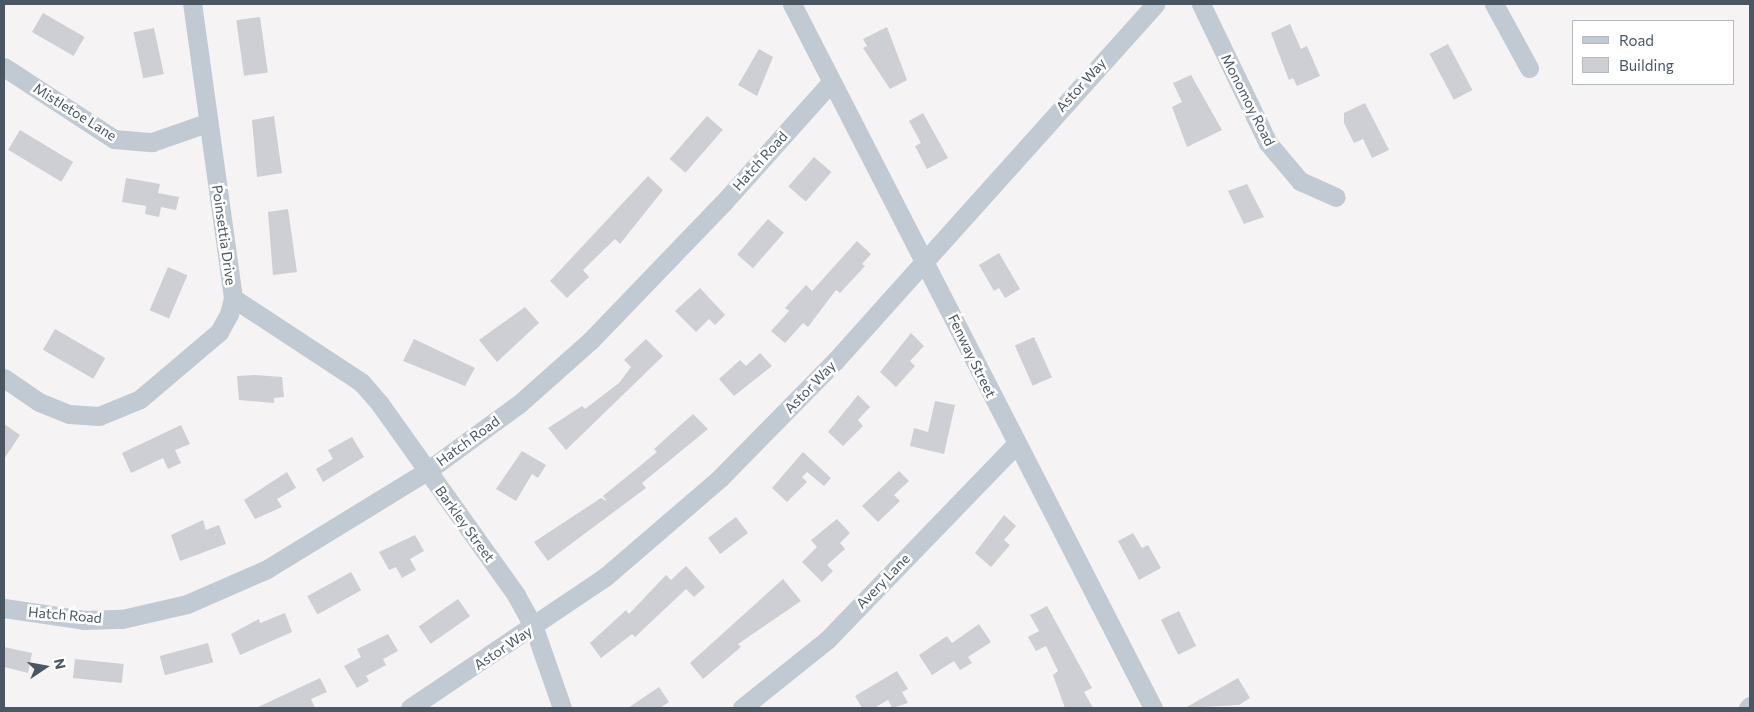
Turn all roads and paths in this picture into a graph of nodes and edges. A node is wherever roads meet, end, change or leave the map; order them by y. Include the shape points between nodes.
1 (192, 4) edge
2 (792, 4) edge
3 (1155, 4) edge
4 (1201, 4) edge
5 (1494, 4) edge
6 (4, 67) edge
7 (1529, 68) dead end
8 (831, 82) junction
9 (207, 123) junction
10 (1336, 197) dead end
11 (924, 260) junction
12 (233, 298) junction
13 (4, 378) edge
14 (1016, 444) junction
15 (427, 471) junction
16 (4, 608) edge
17 (534, 628) junction
18 (410, 708) edge
19 (562, 708) edge
20 (742, 708) edge
21 (1154, 708) edge

1 - 9 street, Poinsettia Drive
2 - 8 street, Fenway Street
3 - 11 street, Astor Way
4 - 10 street, Monomoy Road via 1268,142 1300,181
5 - 7 street
6 - 9 street, Mistletoe Lane via 114,139 152,142
8 - 11 street, Fenway Street
8 - 15 street, Hatch Road via 723,203 591,340 519,404
9 - 12 street, Poinsettia Drive
11 - 14 street, Fenway Street
11 - 17 street, Astor Way via 836,360 713,484 605,577
12 - 13 street, Poinsettia Drive via 219,332 140,399 120,410 87,418 69,414 39,402
12 - 15 street, Barkley Street via 361,382
14 - 20 street, Avery Lane via 827,640
14 - 21 street, Fenway Street
15 - 16 street, Hatch Road via 267,569 187,604 122,619 84,620
15 - 17 street, Barkley Street
17 - 18 street, Astor Way
17 - 19 street, Barkley Street

